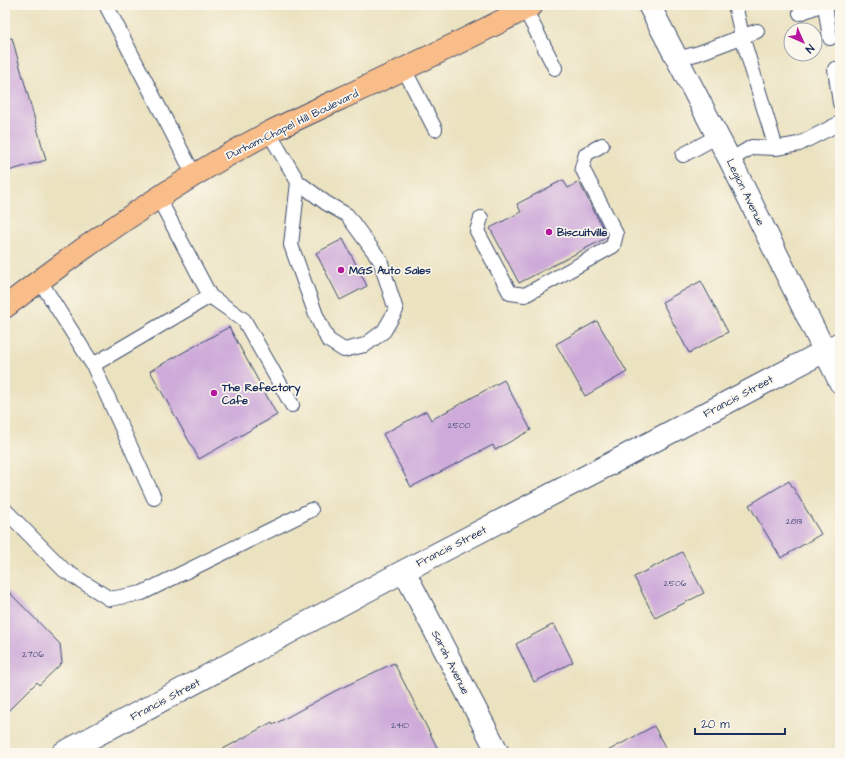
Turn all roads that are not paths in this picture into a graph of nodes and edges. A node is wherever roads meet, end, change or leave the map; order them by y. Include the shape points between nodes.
1 (106, 5) edge
2 (649, 5) edge
3 (735, 5) edge
4 (820, 5) edge
5 (825, 5) edge
6 (529, 7) edge
7 (800, 13) dead end
8 (757, 30) dead end
9 (742, 36) junction
10 (830, 38) dead end
11 (678, 59) junction
12 (555, 68) dead end
13 (404, 69) junction
14 (835, 69) dead end
15 (840, 103) edge
16 (840, 123) edge
17 (435, 129) dead end
18 (268, 133) junction
19 (718, 136) junction
20 (602, 145) dead end
21 (776, 148) junction
22 (683, 155) dead end
23 (730, 160) junction
24 (194, 175) junction
25 (298, 182) junction
26 (158, 197) junction
27 (481, 218) dead end
28 (40, 281) junction
29 (210, 296) junction
30 (6, 303) edge
31 (832, 346) edge
32 (93, 365) junction
33 (840, 382) edge
34 (292, 405) dead end
35 (154, 498) dead end
36 (5, 510) edge
37 (311, 510) dead end
38 (404, 571) junction
39 (63, 753) edge
40 (498, 753) edge

1 - 24 lane
2 - 11 street, Legion Avenue
3 - 9 lane
4 - 7 lane
5 - 10 lane
6 - 12 lane
6 - 13 main road, Durham-Chapel Hill Boulevard
8 - 9 lane
9 - 11 lane
9 - 21 lane
11 - 19 street, Legion Avenue
13 - 17 lane
13 - 18 main road, Durham-Chapel Hill Boulevard
14 - 15 lane
16 - 21 lane via 799,144
18 - 24 main road, Durham-Chapel Hill Boulevard
18 - 25 lane
19 - 22 lane
19 - 23 street, Legion Avenue
20 - 27 lane via 586,154 582,168 616,234 613,246 525,296 510,293 477,231
21 - 23 lane via 752,147
23 - 31 street, Legion Avenue
24 - 26 main road, Durham-Chapel Hill Boulevard
25 - 25 lane via 347,215 380,260 396,310 384,331 364,345 344,350 328,340 316,314 290,245
26 - 28 main road, Durham-Chapel Hill Boulevard
26 - 29 lane
28 - 30 main road, Durham-Chapel Hill Boulevard
28 - 32 lane
29 - 32 lane
29 - 34 lane via 244,320
31 - 33 street, Legion Avenue
31 - 38 street, Francis Street
32 - 35 lane
36 - 37 lane via 64,570 110,599 142,593
38 - 39 street, Francis Street
38 - 40 street, Sarah Avenue

